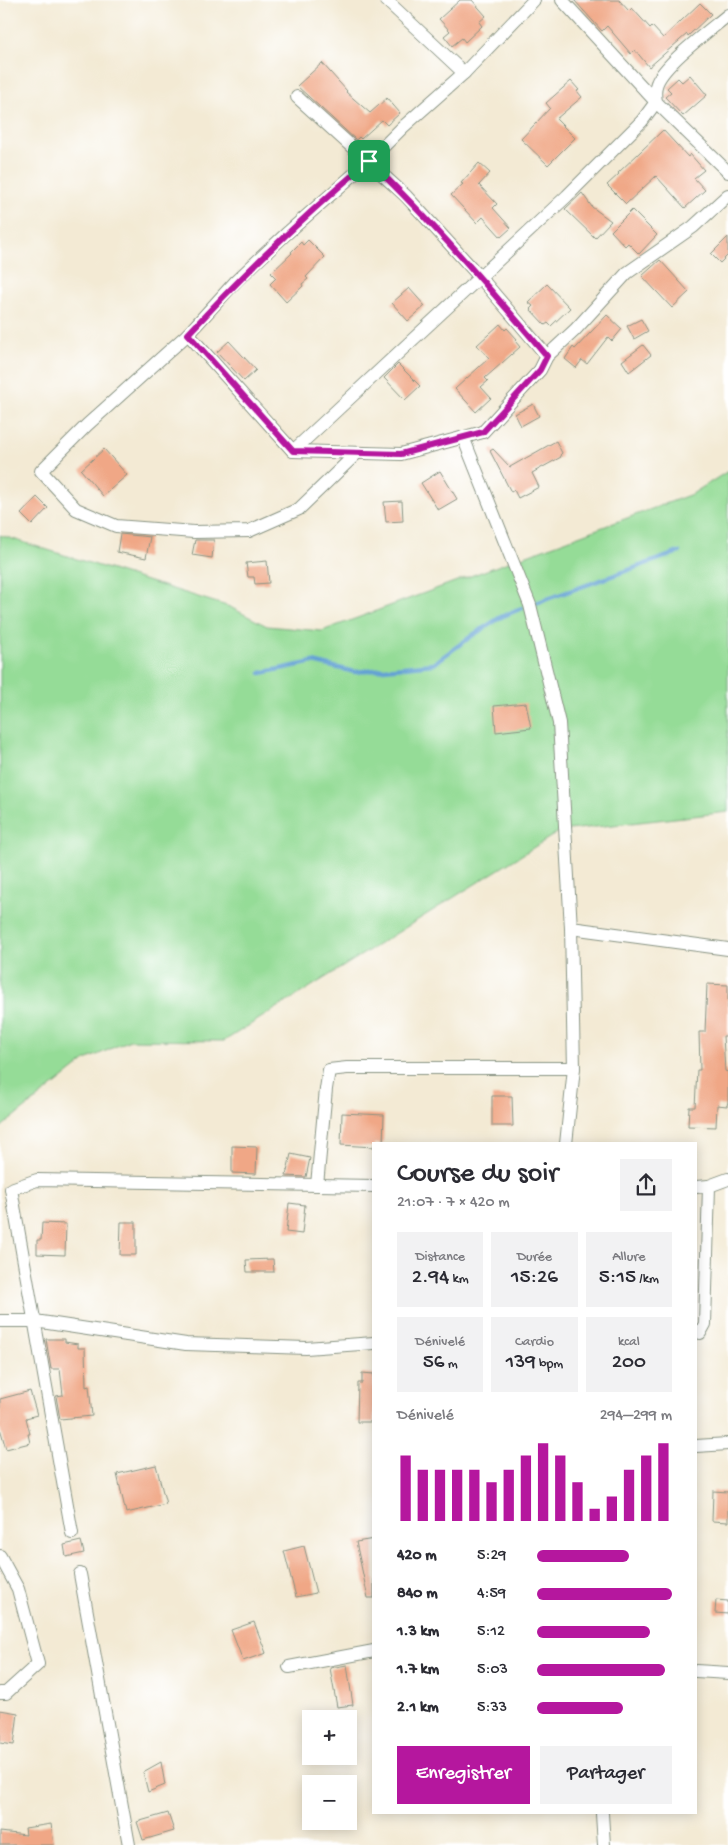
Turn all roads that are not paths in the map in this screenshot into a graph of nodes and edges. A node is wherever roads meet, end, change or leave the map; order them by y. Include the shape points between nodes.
1 (386, 0) edge
2 (534, 0) edge
3 (562, 0) edge
4 (728, 15) edge
5 (464, 72) junction
6 (296, 97) dead end
7 (656, 102) junction
8 (369, 161) junction
9 (728, 172) edge
10 (728, 196) edge
11 (479, 276) junction
12 (188, 334) junction
13 (547, 356) junction
14 (463, 437) junction
15 (293, 451) junction
16 (357, 453) junction
17 (571, 928) junction
18 (728, 949) edge
19 (574, 1068) junction
20 (566, 1142) edge
21 (728, 1179) edge
22 (317, 1185) junction
23 (372, 1186) edge
24 (697, 1186) edge
25 (709, 1186) junction
26 (0, 1321) edge
27 (34, 1321) junction
28 (697, 1332) edge
29 (372, 1343) edge
30 (728, 1444) edge
31 (697, 1446) edge
32 (72, 1533) dead end
33 (0, 1556) edge
34 (80, 1574) dead end
35 (372, 1652) edge
36 (289, 1667) dead end
37 (697, 1671) edge
38 (728, 1672) edge
39 (0, 1693) edge
40 (602, 1814) edge
41 (129, 1845) edge
42 (604, 1845) edge

1 - 5 street
2 - 5 street
3 - 7 street
4 - 7 street via 668,66 654,90
5 - 8 street
6 - 8 street
7 - 9 street
7 - 11 street via 642,121 567,196
8 - 11 street via 406,196
8 - 12 street via 236,281
10 - 13 street via 693,227 627,274 576,330
11 - 13 street
11 - 15 street
12 - 15 street
12 - 16 street via 41,471 76,510 116,526 194,532 249,531 299,509
13 - 14 street via 540,370 483,432
14 - 16 street via 401,454
14 - 17 street via 530,605 558,723
15 - 16 street
17 - 18 street
17 - 19 street
19 - 20 street
19 - 22 street via 329,1070
21 - 25 street
22 - 23 street
22 - 27 street via 37,1180 11,1188
24 - 25 street
25 - 28 street via 705,1324 700,1333
26 - 27 street
27 - 29 street via 186,1344 306,1348
27 - 32 street
30 - 31 street
33 - 39 street via 18,1589 38,1664 6,1693
34 - 41 street
35 - 36 street
37 - 38 street
40 - 42 street

